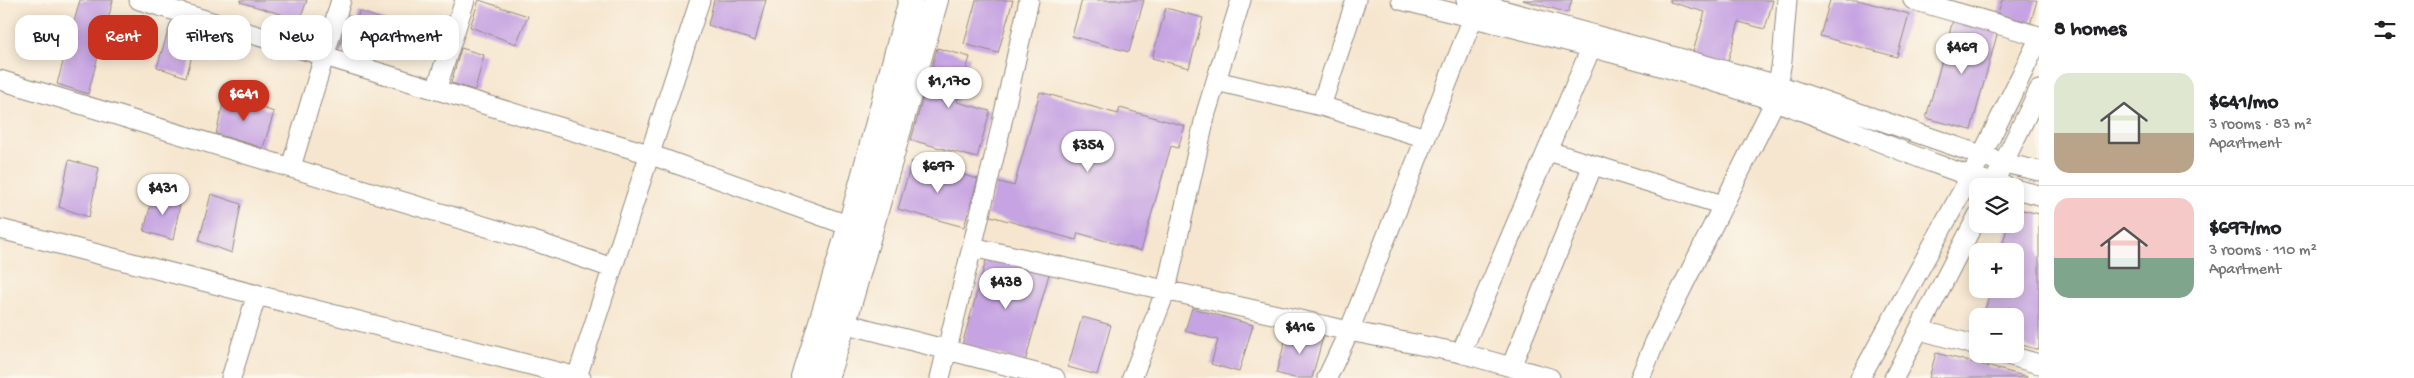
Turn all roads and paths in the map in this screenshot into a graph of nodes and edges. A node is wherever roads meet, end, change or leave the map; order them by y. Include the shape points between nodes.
1 (139, 0) edge
2 (341, 0) edge
3 (465, 0) edge
4 (700, 0) edge
5 (911, 0) edge
6 (936, 0) edge
7 (1029, 0) edge
8 (1241, 0) edge
9 (1356, 0) edge
10 (1401, 0) edge
11 (1786, 0) edge
12 (1913, 0) edge
13 (1473, 5) edge
14 (332, 32) edge
15 (261, 37) edge
16 (2039, 38) edge
17 (1591, 48) junction
18 (332, 59) edge
19 (324, 60) edge
20 (0, 80) edge
21 (1216, 81) junction
22 (436, 90) junction
23 (2039, 90) edge
24 (1776, 93) junction
25 (1321, 106) junction
26 (1426, 138) junction
27 (1548, 151) junction
28 (649, 154) junction
29 (1982, 155) junction
30 (2004, 163) junction
31 (1593, 165) junction
32 (291, 167) junction
33 (2039, 171) edge
34 (1970, 176) junction
35 (1976, 178) edge
36 (1999, 178) edge
37 (2024, 191) edge
38 (2039, 195) edge
39 (1723, 205) junction
40 (850, 226) junction
41 (0, 229) edge
42 (1969, 233) edge
43 (972, 247) junction
44 (612, 268) junction
45 (1166, 290) junction
46 (257, 294) junction
47 (844, 323) junction
48 (1920, 330) junction
49 (1349, 331) junction
50 (1969, 344) edge
51 (947, 349) junction
52 (1461, 353) junction
53 (2024, 360) edge
54 (2039, 364) edge
55 (1511, 367) junction
56 (579, 377) edge
57 (231, 378) edge
58 (804, 378) edge
59 (826, 378) edge
60 (940, 378) edge
61 (1055, 378) edge
62 (1132, 378) edge
63 (1327, 378) edge
64 (1550, 378) edge
65 (1640, 378) edge
66 (1860, 378) edge
67 (1894, 378) edge

1 - 15 street
2 - 14 street
3 - 22 street
4 - 28 street
5 - 40 main road
6 - 47 main road
7 - 43 street
8 - 21 street
9 - 25 street
10 - 13 street
11 - 24 street via 1782,61
12 - 16 street
13 - 17 street
13 - 24 street
13 - 26 street
16 - 29 street
17 - 24 street
17 - 27 street
18 - 22 street
19 - 32 street
20 - 32 street
21 - 25 street
21 - 45 street
22 - 28 street
23 - 30 street
24 - 29 street
24 - 34 street
24 - 39 street
25 - 26 street
26 - 49 street
27 - 31 street
27 - 52 street
28 - 40 street
28 - 44 street
29 - 30 street
29 - 34 street
30 - 33 street
30 - 36 street
31 - 39 street
31 - 55 street
32 - 44 street
34 - 35 street
34 - 66 street
37 - 38 street
39 - 65 street
40 - 58 main road
41 - 46 street
42 - 48 street
43 - 45 street
43 - 51 street
44 - 56 street
45 - 49 street
45 - 62 street
46 - 56 street
46 - 57 street
47 - 51 street
47 - 59 main road
48 - 50 street
48 - 67 street
49 - 52 street
49 - 63 street
51 - 60 street
51 - 61 street
52 - 55 street
53 - 54 street
55 - 64 street

